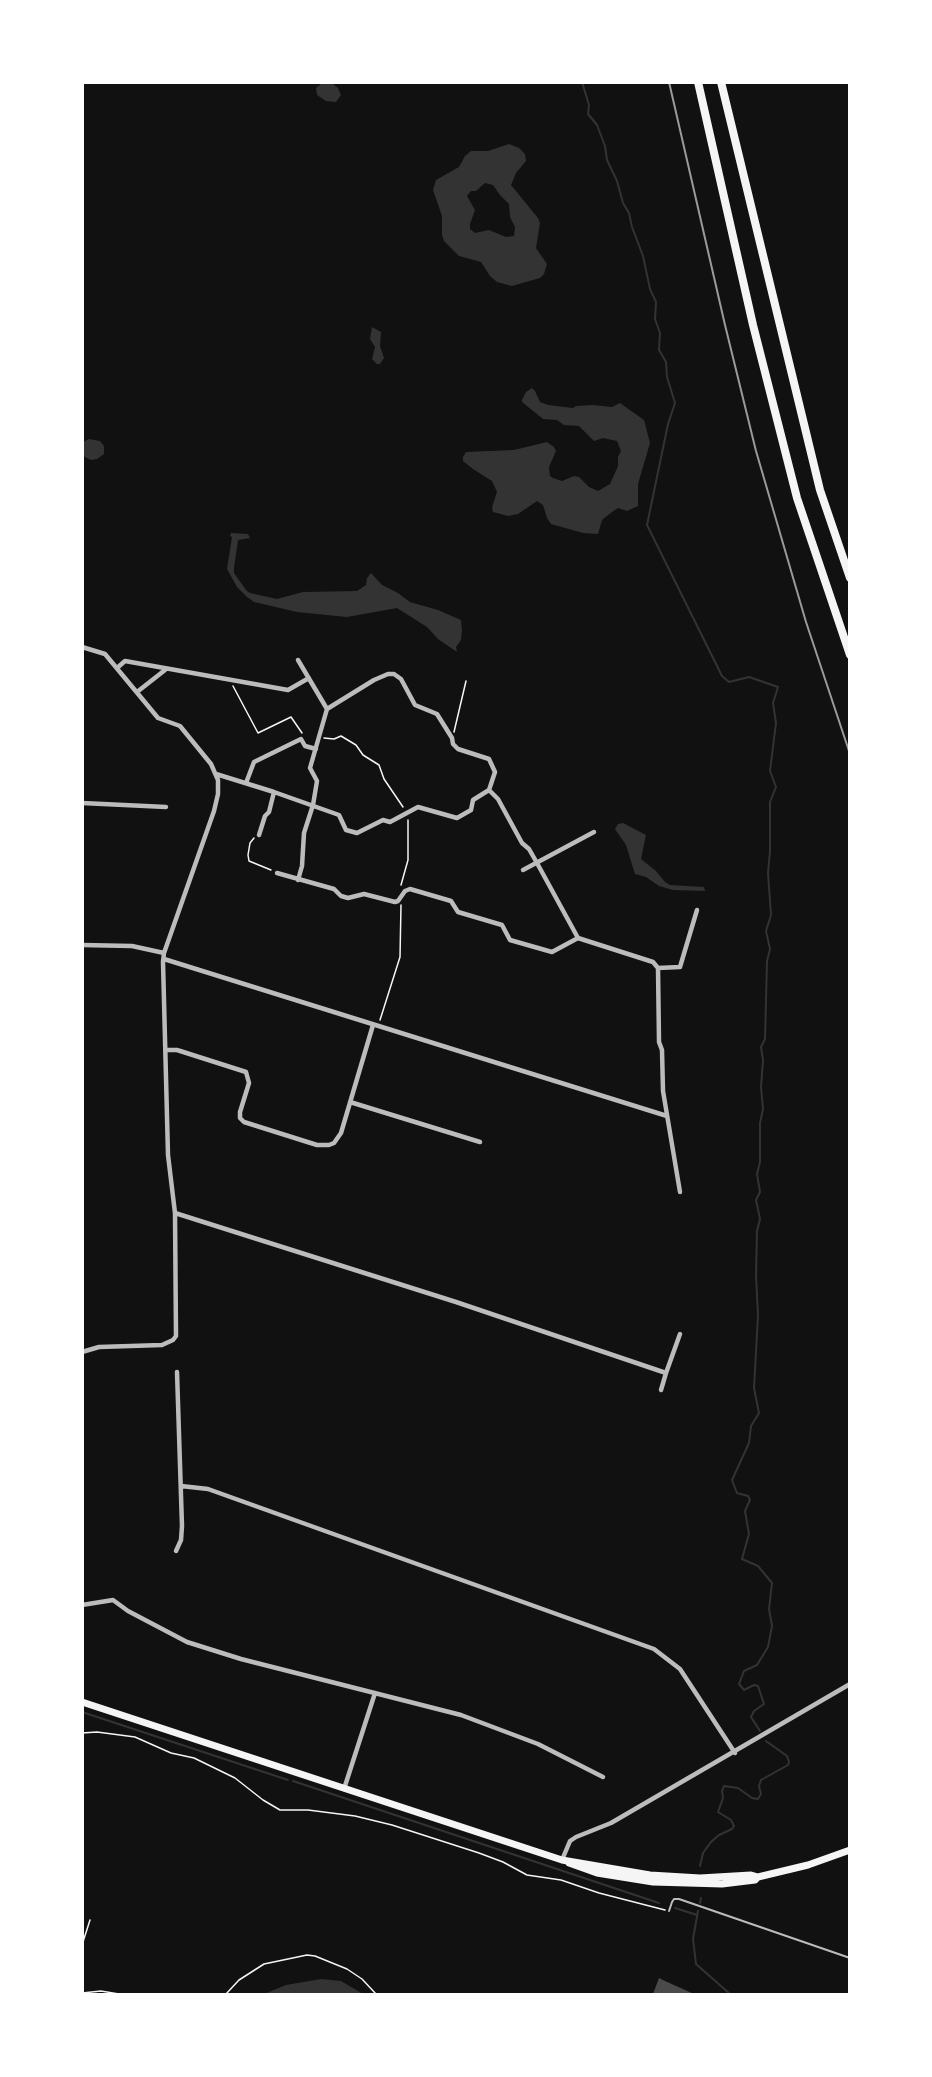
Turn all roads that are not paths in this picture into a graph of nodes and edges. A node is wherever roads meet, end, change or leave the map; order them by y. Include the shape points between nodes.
1 (698, 82) edge
2 (721, 82) edge
3 (849, 578) edge
4 (82, 647) edge
5 (849, 656) edge
6 (298, 660) dead end
7 (117, 668) junction
8 (166, 669) junction
9 (309, 678) junction
10 (137, 692) junction
11 (327, 709) junction
12 (315, 749) junction
13 (216, 774) junction
14 (246, 783) junction
15 (489, 790) junction
16 (274, 792) junction
17 (82, 803) edge
18 (313, 805) junction
19 (166, 807) dead end
20 (594, 832) dead end
21 (259, 836) road end
22 (537, 863) junction
23 (523, 870) dead end
24 (277, 873) road end
25 (298, 880) junction
26 (697, 910) dead end
27 (578, 938) junction
28 (82, 945) edge
29 (164, 956) junction
30 (658, 968) junction
31 (376, 1025) junction
32 (166, 1050) junction
33 (350, 1102) junction
34 (666, 1116) junction
35 (480, 1142) dead end
36 (680, 1192) dead end
37 (175, 1213) junction
38 (680, 1334) dead end
39 (82, 1352) edge
40 (177, 1372) dead end
41 (666, 1373) junction
42 (661, 1390) dead end
43 (181, 1486) junction
44 (176, 1551) dead end
45 (82, 1605) edge
46 (849, 1684) edge
47 (375, 1694) junction
48 (82, 1702) edge
49 (735, 1753) junction
50 (603, 1777) dead end
51 (344, 1789) junction
52 (849, 1850) edge
53 (562, 1860) junction
54 (669, 1911) dead end
55 (849, 1958) edge

1 - 5 highway via 797,498
2 - 3 highway via 820,490
4 - 7 street via 105,654
6 - 9 street
7 - 8 street via 124,661
7 - 10 street
8 - 9 street via 288,690
8 - 10 street
9 - 11 street
10 - 13 street via 158,718 180,726
11 - 12 street
11 - 15 street via 374,680 394,674 415,705 437,714 458,749 489,759 495,772
12 - 14 street via 305,746 301,739 254,762
12 - 18 street via 310,768 317,781
13 - 14 street
13 - 29 street via 218,794 214,811
14 - 16 street
15 - 18 street via 473,800 471,810 457,818 418,807 357,833 346,830 339,815
15 - 22 street
16 - 18 street
16 - 21 street
17 - 19 street
18 - 25 street via 304,833
20 - 22 street
22 - 23 street
22 - 27 street
24 - 25 street
25 - 27 street via 334,889 348,898 364,894 395,902 410,889 451,901 458,912 502,925 510,940 552,952
26 - 30 street via 680,967
27 - 30 street via 654,962
28 - 29 street via 132,946
29 - 31 street
29 - 32 street
30 - 34 street
31 - 33 street
31 - 34 street
32 - 33 street via 246,1072 249,1083 240,1118 317,1145 329,1145 338,1138
32 - 37 street via 168,1155
33 - 35 street
34 - 36 street
37 - 39 street via 176,1336 162,1345 99,1347
37 - 41 street
38 - 41 street
40 - 43 street
41 - 42 street
43 - 44 street via 181,1540
43 - 49 street via 208,1489 654,1649 680,1669
45 - 47 street via 112,1600 187,1642
46 - 49 street
47 - 50 street via 472,1719 538,1744
47 - 51 street
48 - 51 main road
49 - 53 street via 611,1823 576,1837 570,1841
51 - 53 main road
52 - 53 main road via 755,1880 722,1884 674,1884 597,1873
54 - 55 lane via 674,1899

